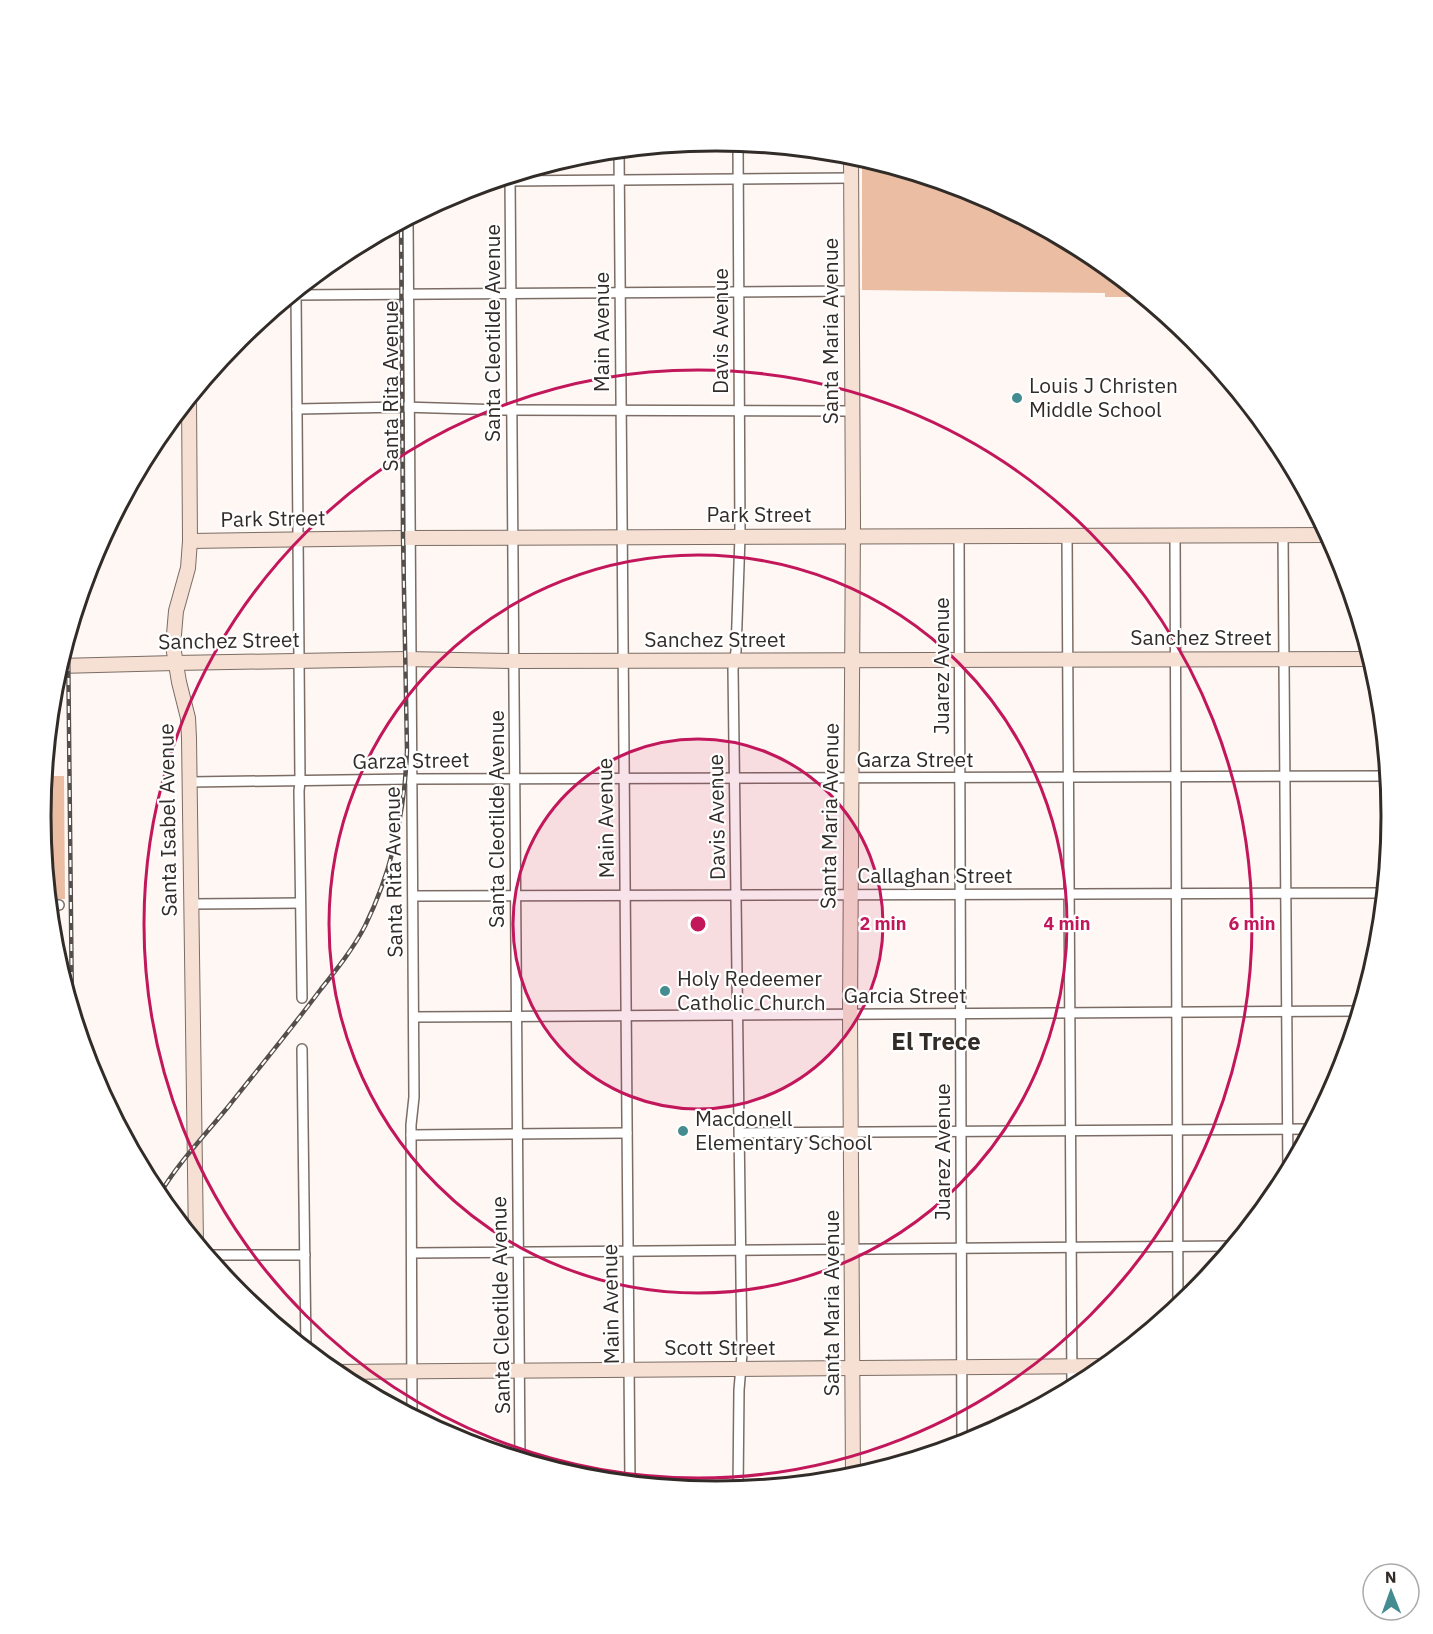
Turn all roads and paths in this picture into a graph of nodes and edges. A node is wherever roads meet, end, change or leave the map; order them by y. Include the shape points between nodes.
1 (738, 152) edge
2 (619, 159) edge
3 (850, 165) edge
4 (851, 178) junction
5 (528, 179) edge
6 (738, 179) junction
7 (619, 180) junction
8 (510, 185) edge
9 (408, 228) edge
10 (852, 291) junction
11 (738, 292) junction
12 (620, 293) junction
13 (305, 294) edge
14 (510, 294) junction
15 (409, 295) junction
16 (294, 303) edge
17 (409, 407) junction
18 (297, 409) junction
19 (512, 410) junction
20 (621, 411) junction
21 (739, 411) junction
22 (852, 411) junction
23 (189, 412) edge
24 (853, 535) junction
25 (959, 535) junction
26 (1067, 535) junction
27 (1175, 535) junction
28 (1283, 535) junction
29 (1319, 535) edge
30 (740, 536) junction
31 (513, 537) junction
32 (622, 537) junction
33 (410, 538) junction
34 (298, 540) junction
35 (190, 541) junction
36 (410, 659) junction
37 (1176, 659) junction
38 (1284, 659) junction
39 (1362, 659) edge
40 (852, 660) junction
41 (960, 660) junction
42 (1067, 660) junction
43 (298, 661) junction
44 (623, 661) junction
45 (735, 661) junction
46 (513, 662) junction
47 (175, 663) junction
48 (69, 666) edge
49 (1381, 776) edge
50 (1068, 777) junction
51 (1176, 777) junction
52 (1285, 777) junction
53 (514, 778) junction
54 (624, 778) junction
55 (735, 778) junction
56 (851, 778) junction
57 (960, 778) junction
58 (411, 779) junction
59 (300, 781) junction
60 (190, 782) junction
61 (1286, 893) junction
62 (1377, 893) edge
63 (850, 894) junction
64 (960, 894) junction
65 (1069, 894) junction
66 (1177, 894) junction
67 (625, 895) junction
68 (736, 895) junction
69 (413, 896) junction
70 (515, 896) junction
71 (300, 903) junction
72 (191, 904) junction
73 (302, 998) dead end
74 (1286, 1011) junction
75 (1353, 1011) edge
76 (1177, 1012) junction
77 (1070, 1013) junction
78 (850, 1014) junction
79 (961, 1014) junction
80 (738, 1015) junction
81 (516, 1016) junction
82 (626, 1016) junction
83 (414, 1017) junction
84 (302, 1048) dead end
85 (1287, 1129) junction
86 (1304, 1129) edge
87 (411, 1130) junction
88 (1071, 1130) junction
89 (1178, 1130) junction
90 (961, 1131) junction
91 (740, 1132) junction
92 (851, 1132) junction
93 (627, 1133) junction
94 (517, 1134) junction
95 (1287, 1160) edge
96 (196, 1231) edge
97 (1225, 1246) edge
98 (1178, 1247) junction
99 (1071, 1248) junction
100 (852, 1249) junction
101 (962, 1249) junction
102 (741, 1250) junction
103 (628, 1251) junction
104 (518, 1252) junction
105 (412, 1253) junction
106 (215, 1255) edge
107 (305, 1255) junction
108 (1178, 1296) edge
109 (306, 1341) edge
110 (1091, 1366) edge
111 (1072, 1367) junction
112 (962, 1368) junction
113 (741, 1369) junction
114 (854, 1369) junction
115 (519, 1370) junction
116 (629, 1370) junction
117 (412, 1371) junction
118 (350, 1372) edge
119 (1072, 1379) edge
120 (412, 1408) edge
121 (962, 1435) edge
122 (520, 1452) edge
123 (853, 1468) edge
124 (630, 1477) edge
125 (738, 1481) edge

1 - 6 street, Davis Avenue
2 - 7 street, Main Avenue
3 - 4 main road, Santa Maria Avenue
4 - 6 street
4 - 10 main road, Santa Maria Avenue
5 - 7 street
6 - 7 street
6 - 11 street, Davis Avenue
7 - 12 street, Main Avenue
8 - 14 street, Santa Cleotilde Avenue
9 - 15 street, Santa Rita Avenue
10 - 11 street
10 - 22 main road, Santa Maria Avenue
11 - 12 street
11 - 21 street, Davis Avenue
12 - 14 street
12 - 20 street, Main Avenue
13 - 15 street
14 - 15 street
14 - 19 street, Santa Cleotilde Avenue
15 - 17 street, Santa Rita Avenue
16 - 18 street
17 - 18 street
17 - 19 street
17 - 33 street, Santa Rita Avenue
18 - 34 street
19 - 20 street
19 - 31 street, Santa Cleotilde Avenue
20 - 21 street
20 - 32 street, Main Avenue
21 - 22 street
21 - 30 street, Davis Avenue
22 - 24 main road, Santa Maria Avenue
23 - 35 main road, Santa Isabel Avenue
24 - 25 main road, Park Street
24 - 30 main road, Park Street
24 - 40 main road, Santa Maria Avenue
25 - 26 main road, Park Street
25 - 41 street, Juarez Avenue
26 - 27 main road, Park Street
26 - 42 street
27 - 28 main road, Park Street
27 - 37 street
28 - 29 main road, Park Street
28 - 38 street
30 - 32 main road, Park Street
30 - 45 street, Davis Avenue
31 - 32 main road, Park Street
31 - 33 main road, Park Street
31 - 46 street, Santa Cleotilde Avenue
32 - 44 street, Main Avenue
33 - 34 main road, Park Street
33 - 36 street, Santa Rita Avenue
34 - 35 main road, Park Street
34 - 43 street
35 - 47 main road, Santa Isabel Avenue via 173,633
36 - 43 main road, Sanchez Street
36 - 46 main road, Sanchez Street
36 - 58 street, Santa Rita Avenue
37 - 38 main road, Sanchez Street
37 - 42 main road, Sanchez Street
37 - 51 street
38 - 39 main road, Sanchez Street
38 - 52 street
40 - 41 main road, Sanchez Street
40 - 45 main road, Sanchez Street
40 - 56 main road, Santa Maria Avenue
41 - 42 main road, Sanchez Street
41 - 57 street, Juarez Avenue
42 - 50 street
43 - 47 main road, Sanchez Street
43 - 59 street
44 - 45 main road, Sanchez Street
44 - 46 main road, Sanchez Street
44 - 54 street, Main Avenue
45 - 55 street, Davis Avenue
46 - 53 street, Santa Cleotilde Avenue
47 - 48 main road, Sanchez Street
47 - 60 main road, Santa Isabel Avenue via 188,718
49 - 52 street, Garza Street
50 - 51 street, Garza Street
50 - 57 street, Garza Street
50 - 65 street
51 - 52 street, Garza Street
51 - 66 street
52 - 61 street
53 - 54 street, Garza Street
53 - 58 street, Garza Street
53 - 70 street, Santa Cleotilde Avenue
54 - 55 street, Garza Street
54 - 67 street, Main Avenue
55 - 56 street, Garza Street
55 - 68 street, Davis Avenue
56 - 57 street, Garza Street
56 - 63 main road, Santa Maria Avenue
57 - 64 street, Juarez Avenue
58 - 59 street, Garza Street
58 - 69 street, Santa Rita Avenue
59 - 60 street, Garza Street
59 - 71 street
60 - 72 main road, Santa Isabel Avenue
61 - 62 street, Callaghan Street
61 - 66 street, Callaghan Street
61 - 74 street
63 - 64 street, Callaghan Street
63 - 68 street, Callaghan Street
63 - 78 main road, Santa Maria Avenue
64 - 65 street, Callaghan Street
64 - 79 street, Juarez Avenue
65 - 66 street, Callaghan Street
65 - 77 street
66 - 76 street
67 - 68 street, Callaghan Street
67 - 70 street, Callaghan Street
67 - 82 street, Main Avenue
68 - 80 street, Davis Avenue
69 - 70 street, Callaghan Street
69 - 83 street, Santa Rita Avenue
70 - 81 street, Santa Cleotilde Avenue
71 - 72 street
71 - 73 street
72 - 96 main road, Santa Isabel Avenue
74 - 75 street, Garcia Street
74 - 76 street, Garcia Street
74 - 85 street
76 - 77 street, Garcia Street
76 - 89 street
77 - 79 street, Garcia Street
77 - 88 street
78 - 79 street, Garcia Street
78 - 80 street, Garcia Street
78 - 92 main road, Santa Maria Avenue
79 - 90 street, Juarez Avenue
80 - 82 street, Garcia Street
80 - 91 street, Davis Avenue
81 - 82 street, Garcia Street
81 - 83 street, Garcia Street
81 - 94 street, Santa Cleotilde Avenue
82 - 93 street, Main Avenue
83 - 87 street, Santa Rita Avenue
84 - 107 street
85 - 86 street
85 - 89 street
85 - 95 street
87 - 94 street
87 - 105 street, Santa Rita Avenue
88 - 89 street
88 - 90 street
88 - 99 street
89 - 98 street
90 - 92 street
90 - 101 street, Juarez Avenue
91 - 92 street
91 - 102 street, Davis Avenue
92 - 100 main road, Santa Maria Avenue
93 - 94 street
93 - 103 street, Main Avenue
94 - 104 street, Santa Cleotilde Avenue
97 - 98 street
98 - 99 street
98 - 108 street
99 - 101 street
99 - 111 street
100 - 101 street
100 - 102 street
100 - 114 main road, Santa Maria Avenue
101 - 112 street, Juarez Avenue
102 - 103 street
102 - 113 street, Davis Avenue
103 - 104 street
103 - 116 street, Main Avenue
104 - 105 street
104 - 115 street, Santa Cleotilde Avenue
105 - 117 street, Santa Rita Avenue
106 - 107 street
107 - 109 street
110 - 111 main road, Scott Street
111 - 112 main road, Scott Street
111 - 119 street
112 - 114 main road, Scott Street
112 - 121 street, Juarez Avenue
113 - 114 main road, Scott Street
113 - 116 main road, Scott Street
113 - 125 street, Davis Avenue
114 - 123 main road, Santa Maria Avenue
115 - 116 main road, Scott Street
115 - 117 main road, Scott Street
115 - 122 street, Santa Cleotilde Avenue
116 - 124 street, Main Avenue
117 - 118 main road, Scott Street
117 - 120 street, Santa Rita Avenue

